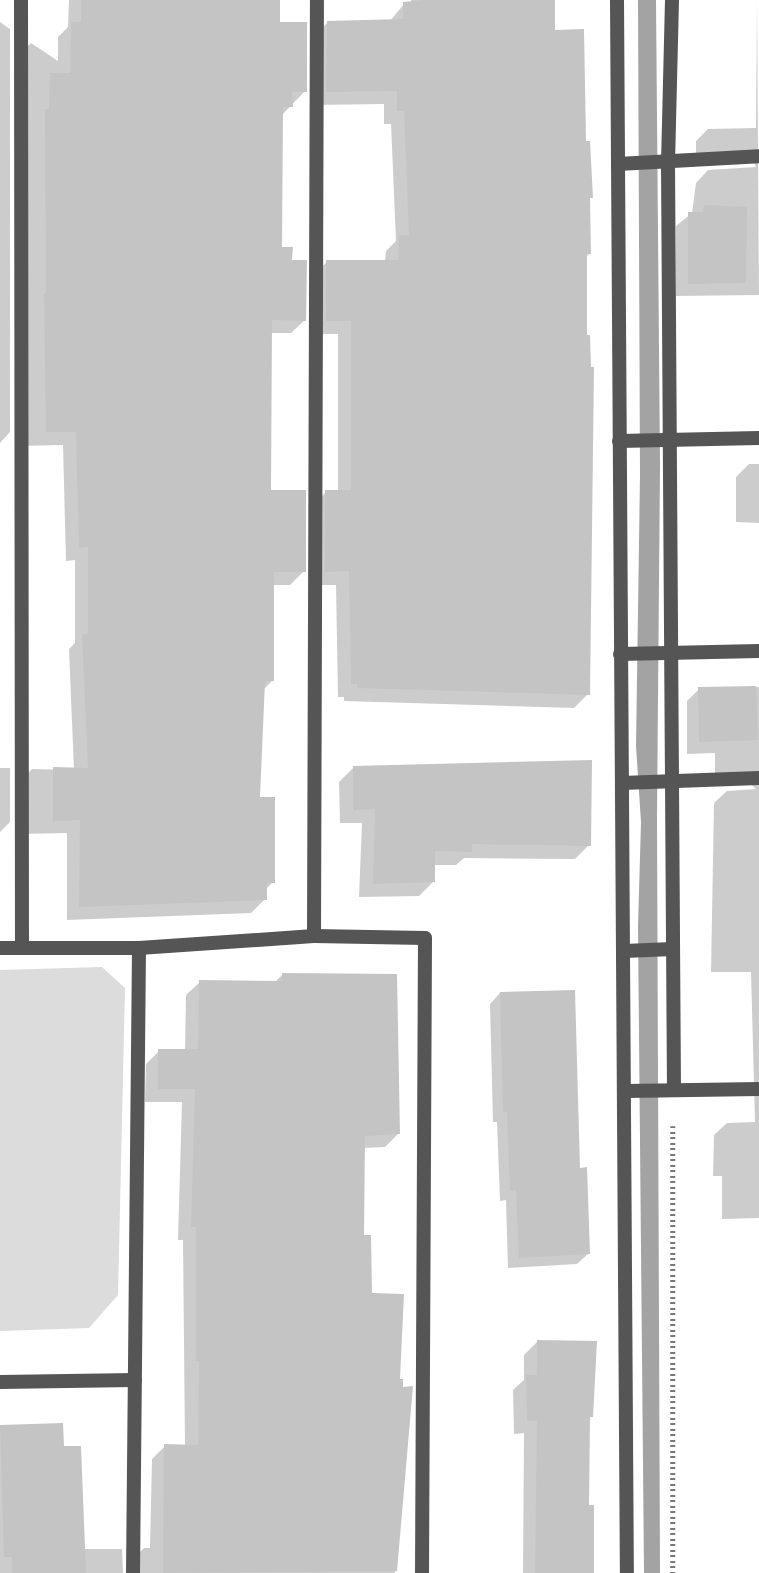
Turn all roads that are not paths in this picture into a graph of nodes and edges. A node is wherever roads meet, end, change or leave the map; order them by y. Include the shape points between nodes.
1 (21, 0) edge
2 (317, 0) edge
3 (617, 0) edge
4 (672, 0) edge
5 (759, 156) edge
6 (666, 163) junction
7 (622, 164) junction
8 (759, 438) edge
9 (667, 440) junction
10 (627, 441) junction
11 (759, 651) edge
12 (667, 653) junction
13 (627, 654) junction
14 (759, 778) edge
15 (667, 781) junction
16 (622, 783) junction
17 (314, 936) junction
18 (0, 948) edge
19 (22, 948) junction
20 (139, 948) junction
21 (671, 949) junction
22 (626, 951) junction
23 (759, 1089) edge
24 (668, 1090) junction
25 (632, 1091) junction
26 (135, 1380) junction
27 (0, 1382) edge
28 (133, 1573) edge
29 (422, 1573) edge
30 (627, 1573) edge

1 - 19 street
2 - 17 street
3 - 7 street
4 - 6 street
5 - 6 street
6 - 7 street
6 - 9 street
7 - 10 street
8 - 9 street
9 - 10 street
9 - 12 street
10 - 13 street
11 - 12 street
12 - 13 street
12 - 15 street
13 - 16 street
14 - 15 street
15 - 16 street
15 - 21 street
16 - 22 street
17 - 20 street
17 - 29 street via 425,938
18 - 19 street
19 - 20 street
20 - 26 street
21 - 22 street
21 - 24 street
22 - 25 street
23 - 24 street
24 - 25 street
25 - 30 street
26 - 27 street
26 - 28 street

